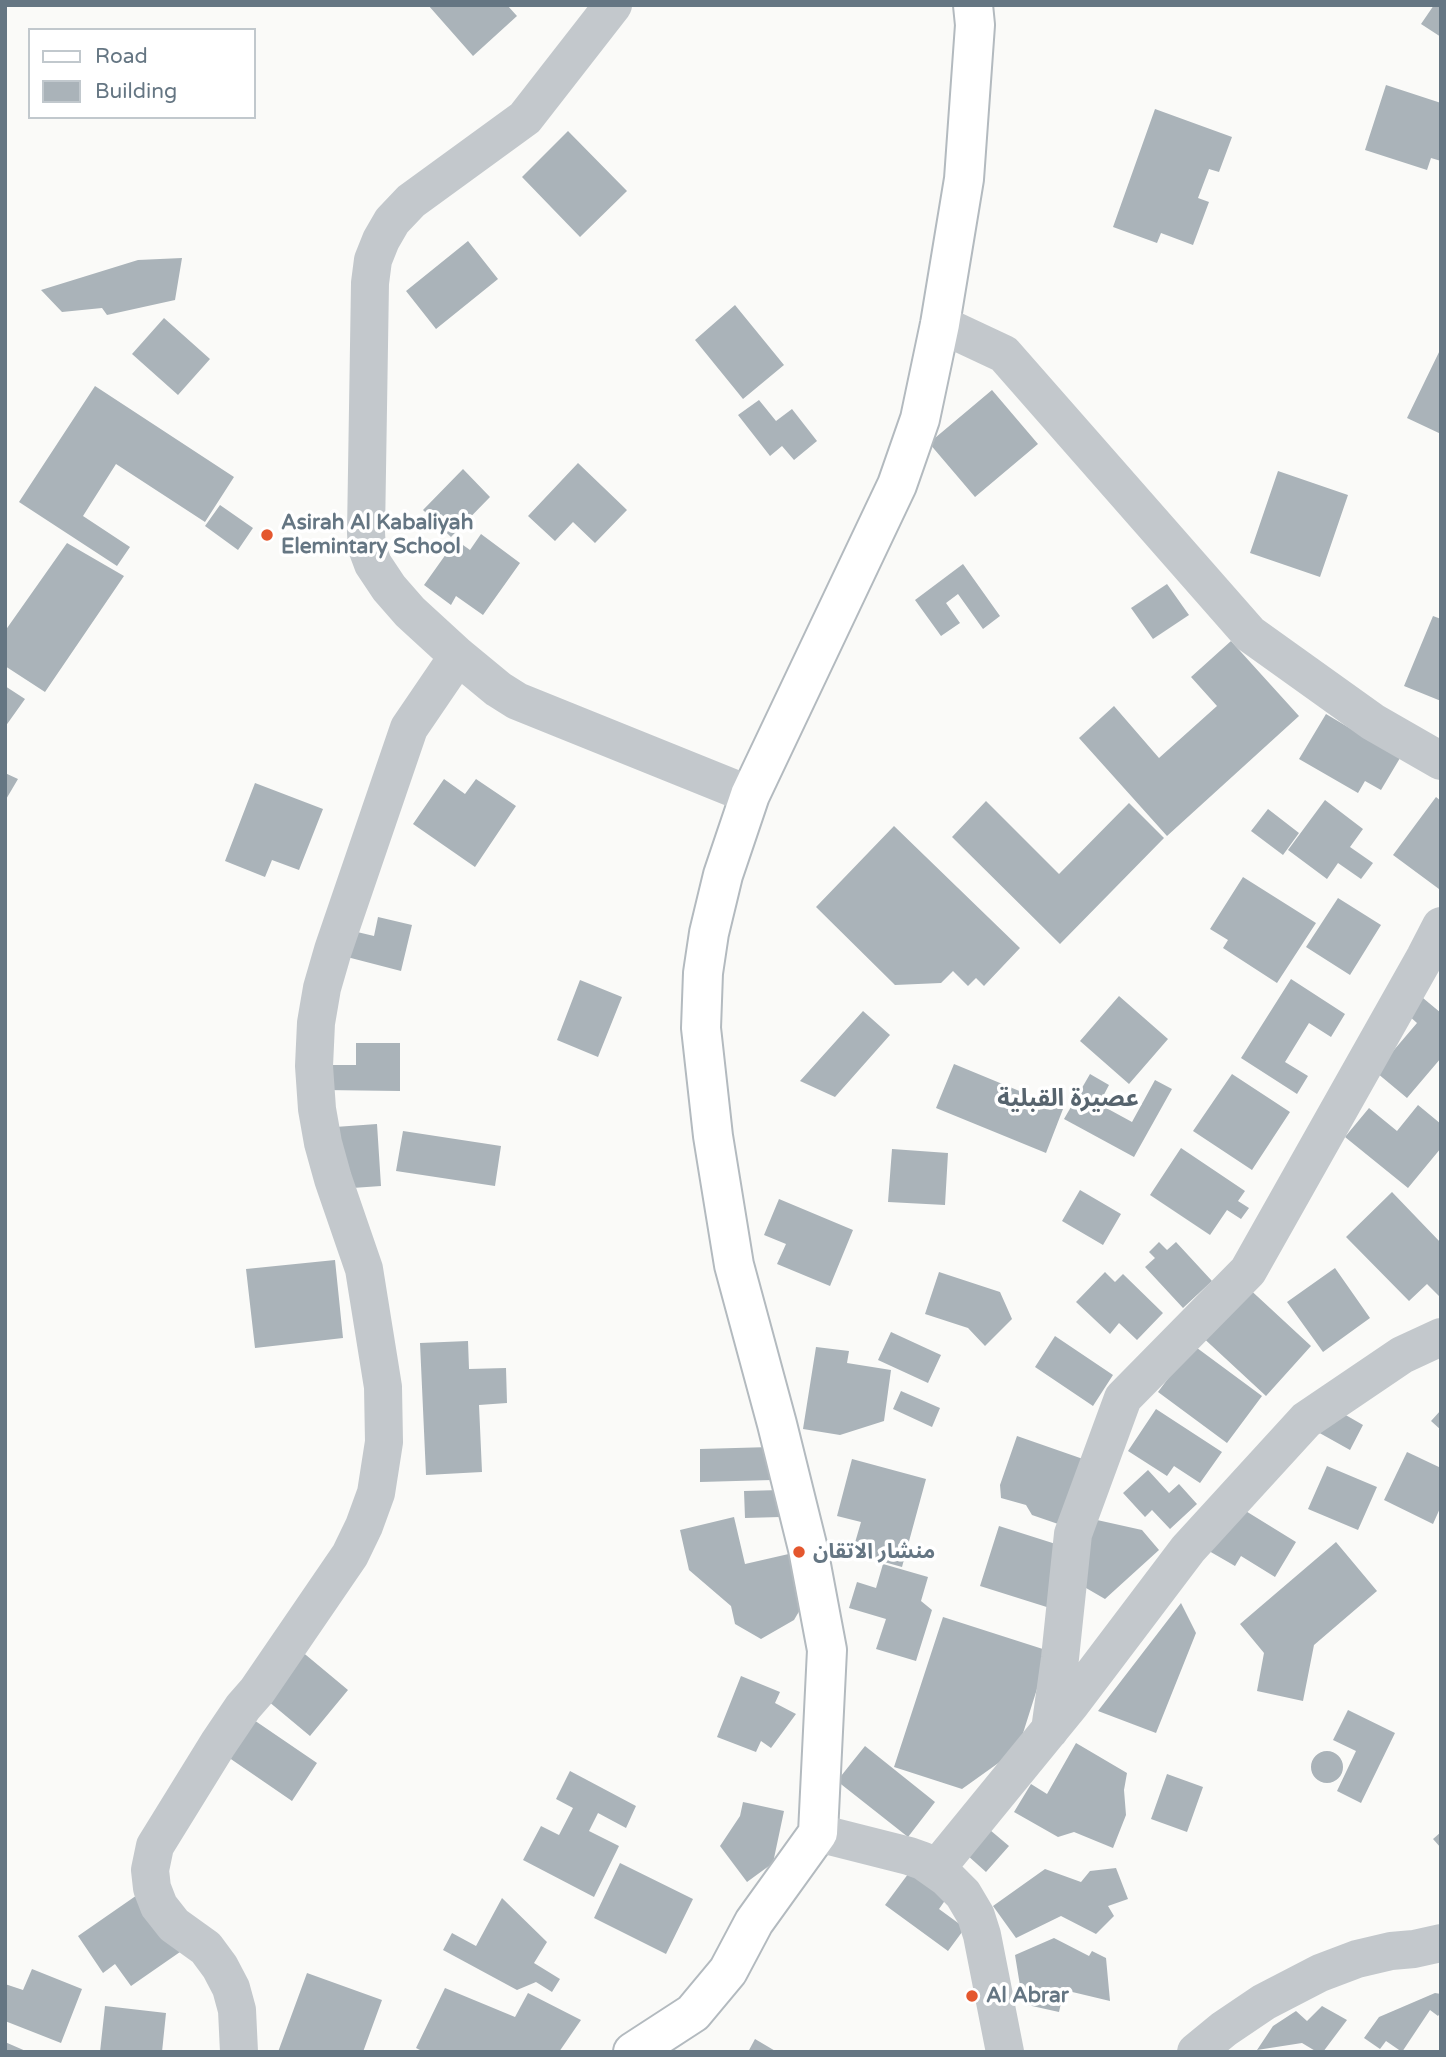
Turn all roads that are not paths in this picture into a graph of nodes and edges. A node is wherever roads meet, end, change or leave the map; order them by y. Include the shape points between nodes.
1 (613, 5) edge
2 (981, 12) edge
3 (940, 324) junction
4 (458, 656) junction
5 (1441, 761) edge
6 (750, 795) junction
7 (1441, 926) edge
8 (1441, 1338) edge
9 (1050, 1730) junction
10 (818, 1833) junction
11 (936, 1869) junction
12 (1441, 1943) edge
13 (239, 2052) edge
14 (633, 2052) edge
15 (1005, 2052) edge
16 (1196, 2052) edge

1 - 4 street via 525,118 411,201 392,221 373,260 367,548 389,588
2 - 3 street via 964,179
3 - 5 street via 1004,354 1250,634 1373,722
3 - 6 street via 920,419 897,485
4 - 6 street via 517,701
4 - 13 street via 409,728 333,950 316,1023 314,1066 321,1132 364,1269 383,1387 384,1442 376,1493 351,1555 218,1744 155,1846 150,1870 159,1906 174,1925 206,1948 231,1988
6 - 10 street via 709,933 701,1028 734,1265 808,1549 827,1650
7 - 9 street via 1248,1270 1123,1398 1073,1534
8 - 9 street via 1402,1356 1306,1420 1188,1549
9 - 11 street
10 - 11 street via 909,1856
10 - 14 street via 754,1922 728,1972 693,2013
11 - 15 street via 962,1894 976,1916
12 - 16 street via 1357,1959 1320,1973 1264,2002

